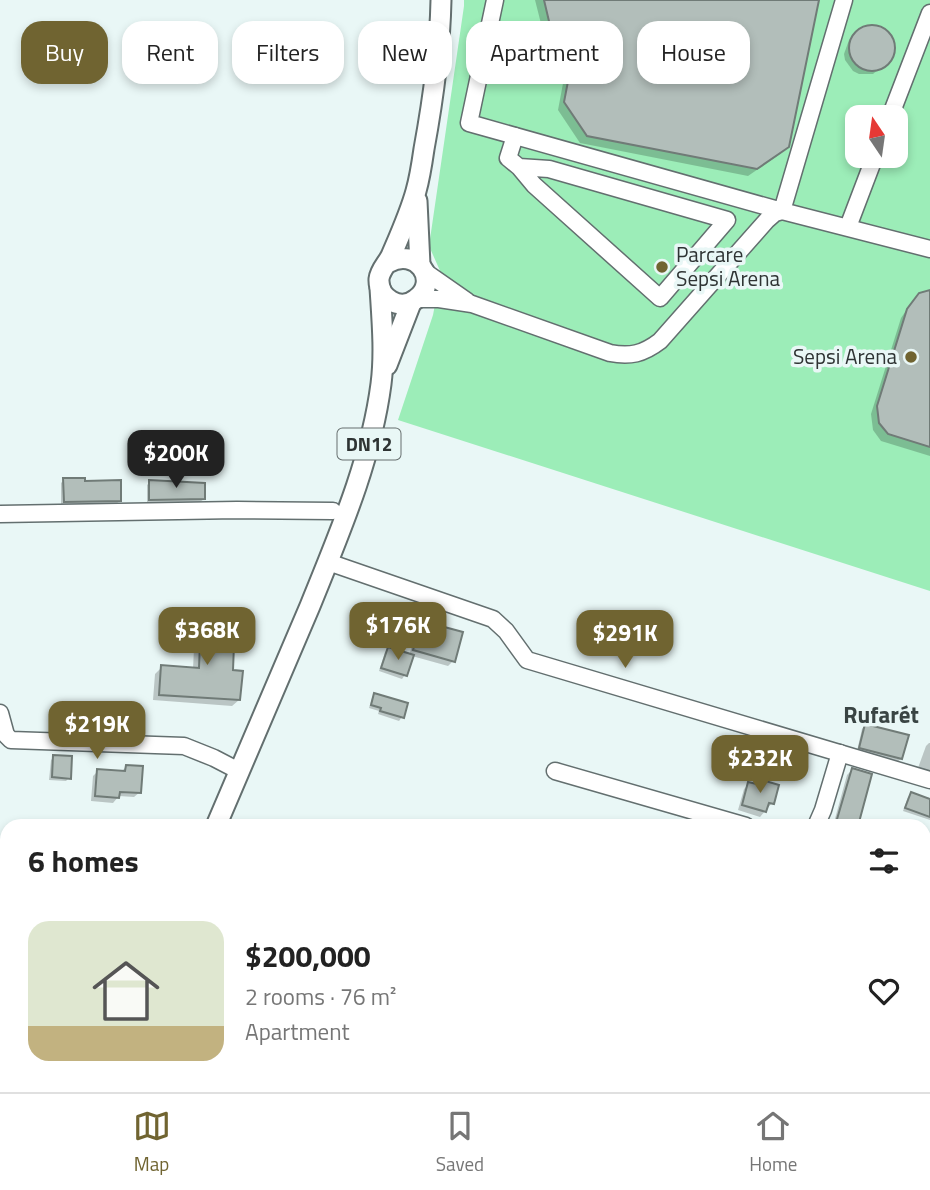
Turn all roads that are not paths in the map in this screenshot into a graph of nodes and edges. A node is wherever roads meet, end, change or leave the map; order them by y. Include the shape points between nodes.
1 (441, 0) edge
2 (495, 0) edge
3 (844, 0) edge
4 (930, 13) edge
5 (895, 105) edge
6 (514, 136) junction
7 (519, 167) junction
8 (871, 168) edge
9 (416, 190) junction
10 (782, 211) junction
11 (848, 228) junction
12 (930, 249) edge
13 (387, 262) junction
14 (422, 268) junction
15 (380, 288) junction
16 (415, 301) junction
17 (472, 304) junction
18 (381, 382) junction
19 (342, 507) junction
20 (0, 514) edge
21 (328, 562) junction
22 (0, 713) edge
23 (840, 753) junction
24 (239, 771) junction
25 (555, 771) dead end
26 (930, 780) edge
27 (219, 819) edge
28 (722, 819) edge
29 (819, 819) edge

1 - 9 main road via 430,119
2 - 6 street via 469,123
3 - 10 street
4 - 5 street
6 - 7 street via 508,158
6 - 10 street
7 - 7 street via 660,298 727,220 549,169
8 - 11 street
9 - 13 main road
9 - 14 main road
10 - 11 street
10 - 17 street via 767,220 660,341 636,355 610,353
11 - 12 street
13 - 14 main road via 407,258
13 - 15 main road via 380,273
14 - 16 main road via 425,286
14 - 17 street
15 - 16 main road via 396,303
15 - 18 main road, DN12
16 - 17 street
16 - 18 main road, DN12 via 401,324
18 - 19 main road, DN12 via 368,448
19 - 20 street
19 - 21 main road, DN12
21 - 23 street via 493,619 527,660
21 - 24 main road, DN12
22 - 24 street via 10,740 184,746
23 - 26 street
23 - 29 street
24 - 27 main road, DN12
25 - 28 street

